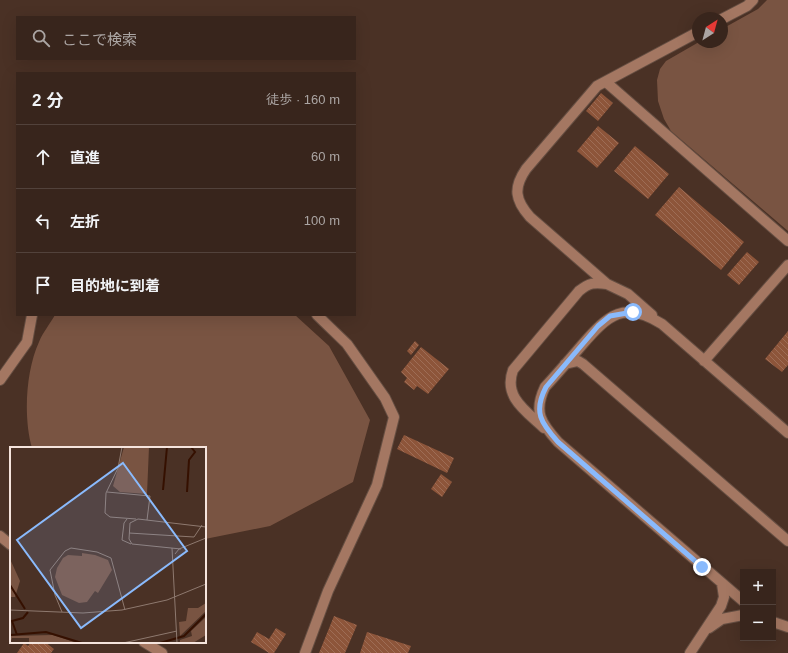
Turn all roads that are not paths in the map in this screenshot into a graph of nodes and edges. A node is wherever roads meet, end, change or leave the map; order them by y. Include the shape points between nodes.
1 (753, 0) edge
2 (728, 16) edge
3 (692, 35) edge
4 (606, 82) junction
5 (788, 241) edge
6 (579, 260) junction
7 (788, 265) edge
8 (607, 284) junction
9 (579, 291) junction
10 (32, 316) edge
11 (319, 316) edge
12 (662, 324) junction
13 (704, 360) junction
14 (565, 364) junction
15 (0, 380) edge
16 (788, 433) edge
17 (558, 442) junction
18 (0, 536) edge
19 (788, 541) edge
20 (10, 544) edge
21 (722, 584) junction
22 (740, 599) edge
23 (740, 615) edge
24 (776, 623) edge
25 (788, 627) edge
26 (704, 632) junction
27 (146, 643) edge
28 (162, 653) edge
29 (305, 653) edge
30 (690, 653) edge

1 - 2 street
3 - 4 street
4 - 5 street
4 - 6 street via 597,86 526,169 517,188 523,210
6 - 8 street
6 - 9 street via 586,275
7 - 13 street
8 - 9 street via 597,282
8 - 12 street via 628,294
9 - 17 street via 519,361 510,378 514,399
10 - 15 street via 27,342
11 - 29 street via 347,344 385,398 394,417 377,485 328,591
12 - 13 street
12 - 14 street via 644,314 633,312 610,316
13 - 16 street
14 - 17 street via 546,387 540,398 538,410 542,422
14 - 19 street via 578,361 583,364
17 - 21 street
18 - 20 street
21 - 22 street
21 - 26 street via 724,597 721,606
23 - 26 street via 722,619
24 - 25 street
26 - 30 street
27 - 28 street

